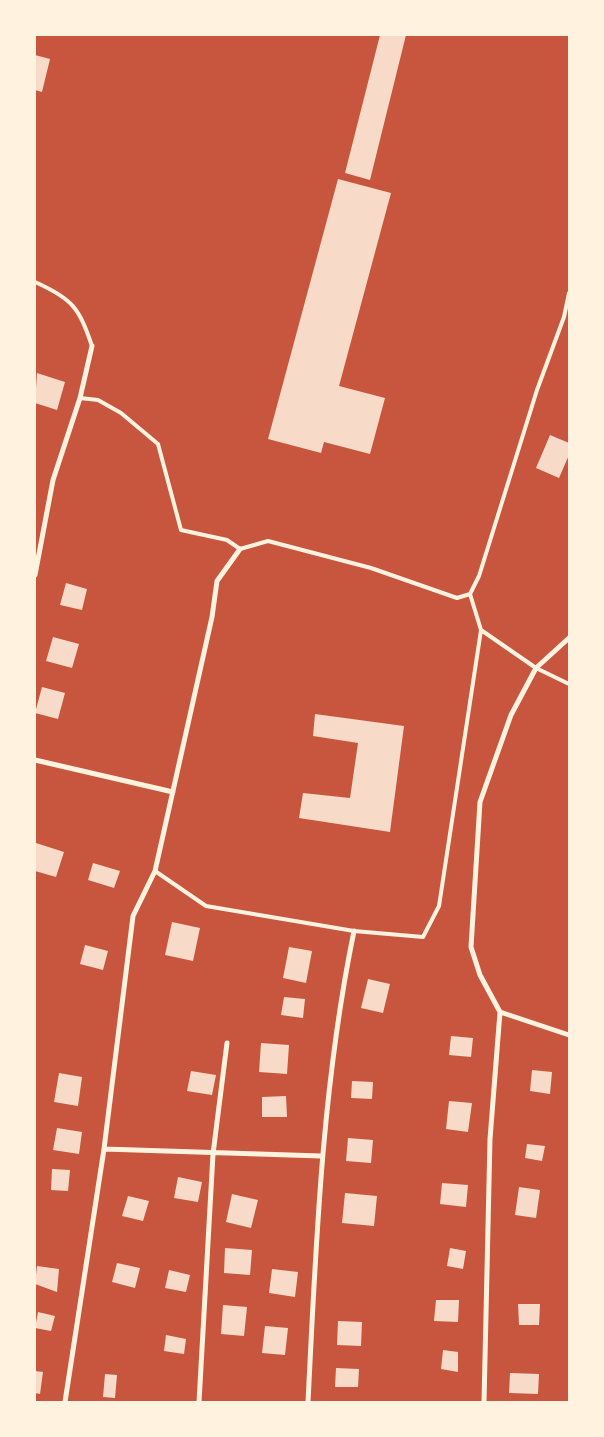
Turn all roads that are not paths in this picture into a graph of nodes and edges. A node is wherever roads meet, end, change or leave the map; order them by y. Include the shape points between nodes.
1 (35, 282) edge
2 (569, 293) edge
3 (92, 346) joint
4 (80, 398) junction
5 (240, 549) junction
6 (35, 575) edge
7 (470, 594) junction
8 (480, 630) junction
9 (569, 638) edge
10 (536, 668) junction
11 (569, 684) edge
12 (35, 760) edge
13 (173, 792) junction
14 (155, 871) junction
15 (354, 931) junction
16 (500, 1012) junction
17 (569, 1035) edge
18 (227, 1043) dead end
19 (104, 1149) junction
20 (213, 1154) junction
21 (321, 1156) junction
22 (65, 1402) edge
23 (199, 1402) edge
24 (308, 1402) edge
25 (484, 1402) edge

1 - 3 lane via 60,293 81,314
2 - 7 lane via 564,317 537,390 479,576
3 - 4 street
4 - 5 lane via 98,400 121,413 158,444 181,530 227,540
4 - 6 street via 53,480
5 - 7 lane via 268,541 371,568 457,598
5 - 13 street via 217,581
7 - 8 lane
8 - 10 lane
8 - 15 lane via 439,906 424,937
9 - 10 street
10 - 11 lane
10 - 16 street via 512,715 480,802 471,947 480,976
12 - 13 street
13 - 14 street
14 - 15 lane via 206,906
14 - 19 street via 133,916
15 - 21 street via 341,995
16 - 17 street
16 - 25 street via 490,1139
18 - 20 street
19 - 20 street
19 - 22 street
20 - 21 street
20 - 23 street
21 - 24 street

